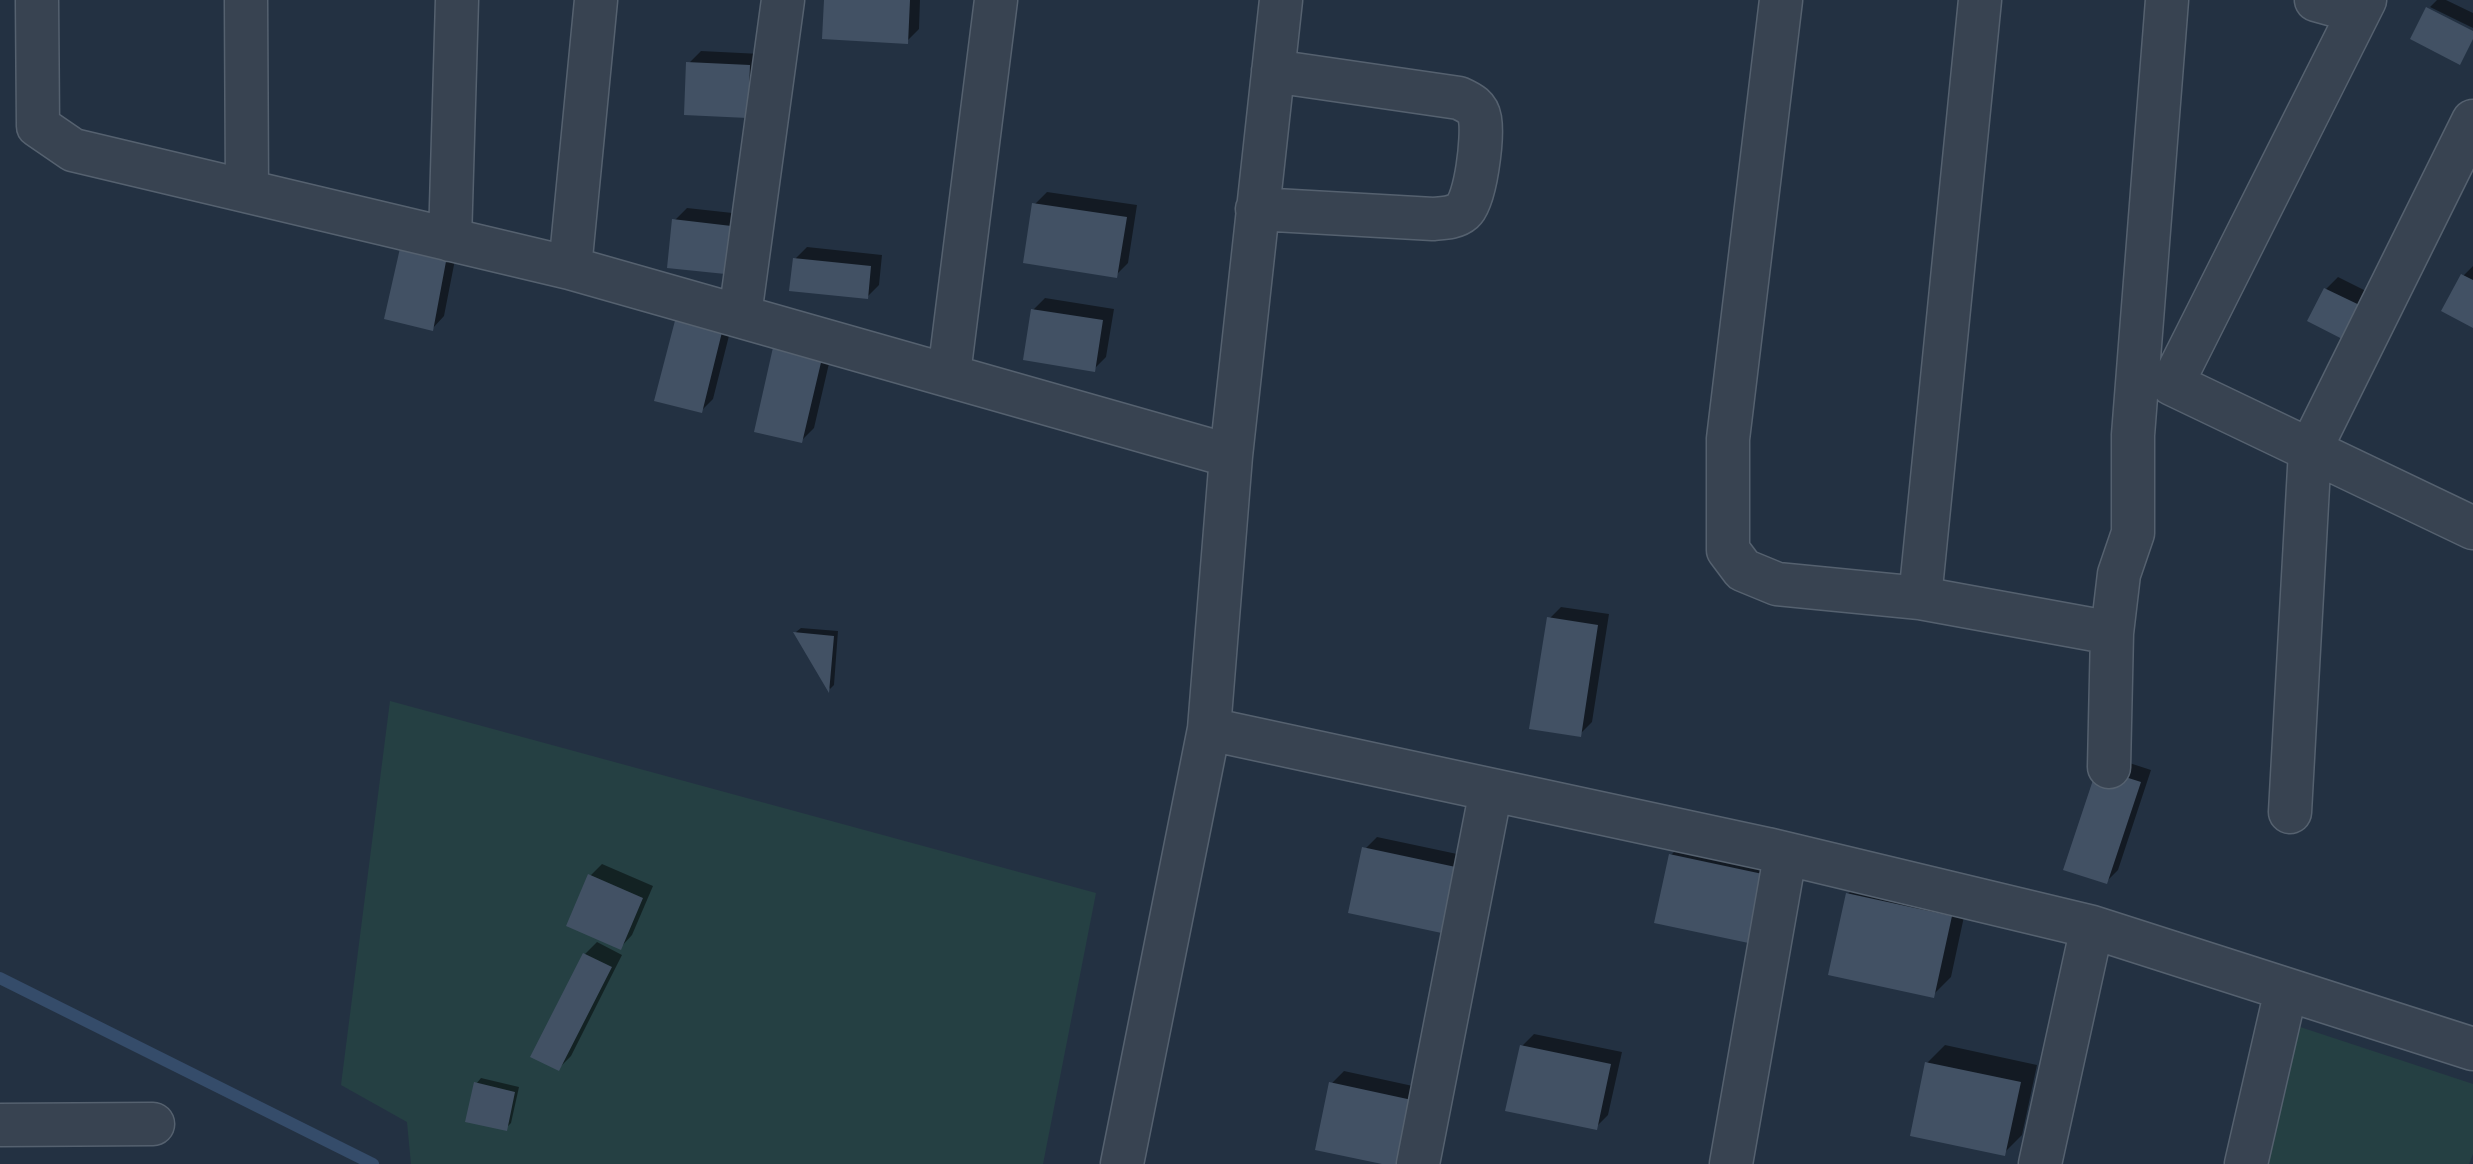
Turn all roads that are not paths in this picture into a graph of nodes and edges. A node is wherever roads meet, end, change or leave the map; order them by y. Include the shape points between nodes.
1 (37, 0) edge
2 (246, 0) edge
3 (457, 0) edge
4 (596, 0) edge
5 (783, 0) edge
6 (996, 0) edge
7 (1281, 0) edge
8 (1781, 0) edge
9 (1980, 0) edge
10 (2167, 0) edge
11 (2316, 0) edge
12 (2362, 6) edge
13 (1273, 71) junction
14 (2473, 121) edge
15 (248, 192) junction
16 (1257, 209) junction
17 (450, 240) junction
18 (570, 268) junction
19 (740, 315) junction
20 (949, 374) junction
21 (2310, 450) junction
22 (1230, 456) junction
23 (2472, 526) edge
24 (1920, 598) junction
25 (2112, 633) junction
26 (1209, 730) junction
27 (2109, 767) dead end
28 (1491, 790) junction
29 (2290, 812) dead end
30 (1785, 856) junction
31 (2092, 928) junction
32 (2286, 990) junction
33 (2473, 1050) edge
34 (153, 1124) dead end
35 (0, 1126) edge
36 (1122, 1164) edge
37 (1418, 1164) edge
38 (1730, 1164) edge
39 (2040, 1164) edge
40 (2246, 1164) edge

1 - 15 street via 38,126 73,150
2 - 15 street
3 - 17 street
4 - 18 street
5 - 19 street
6 - 20 street
7 - 13 street
8 - 24 street via 1728,438 1728,550 1742,570 1777,584
9 - 24 street
10 - 25 street via 2133,435 2133,533 2119,574
11 - 12 street
12 - 21 street via 2172,384
13 - 16 street
13 - 16 street via 1474,105 1480,117 1474,193 1467,209 1433,219
14 - 21 street
15 - 17 street
16 - 22 street
17 - 18 street
18 - 19 street
19 - 20 street
20 - 22 street
21 - 23 street
21 - 29 street
22 - 26 street
24 - 25 street
25 - 27 street
26 - 28 street
26 - 36 street
28 - 30 street
28 - 37 street
30 - 31 street
30 - 38 street
31 - 32 street
31 - 39 street
32 - 33 street
32 - 40 street
34 - 35 street

